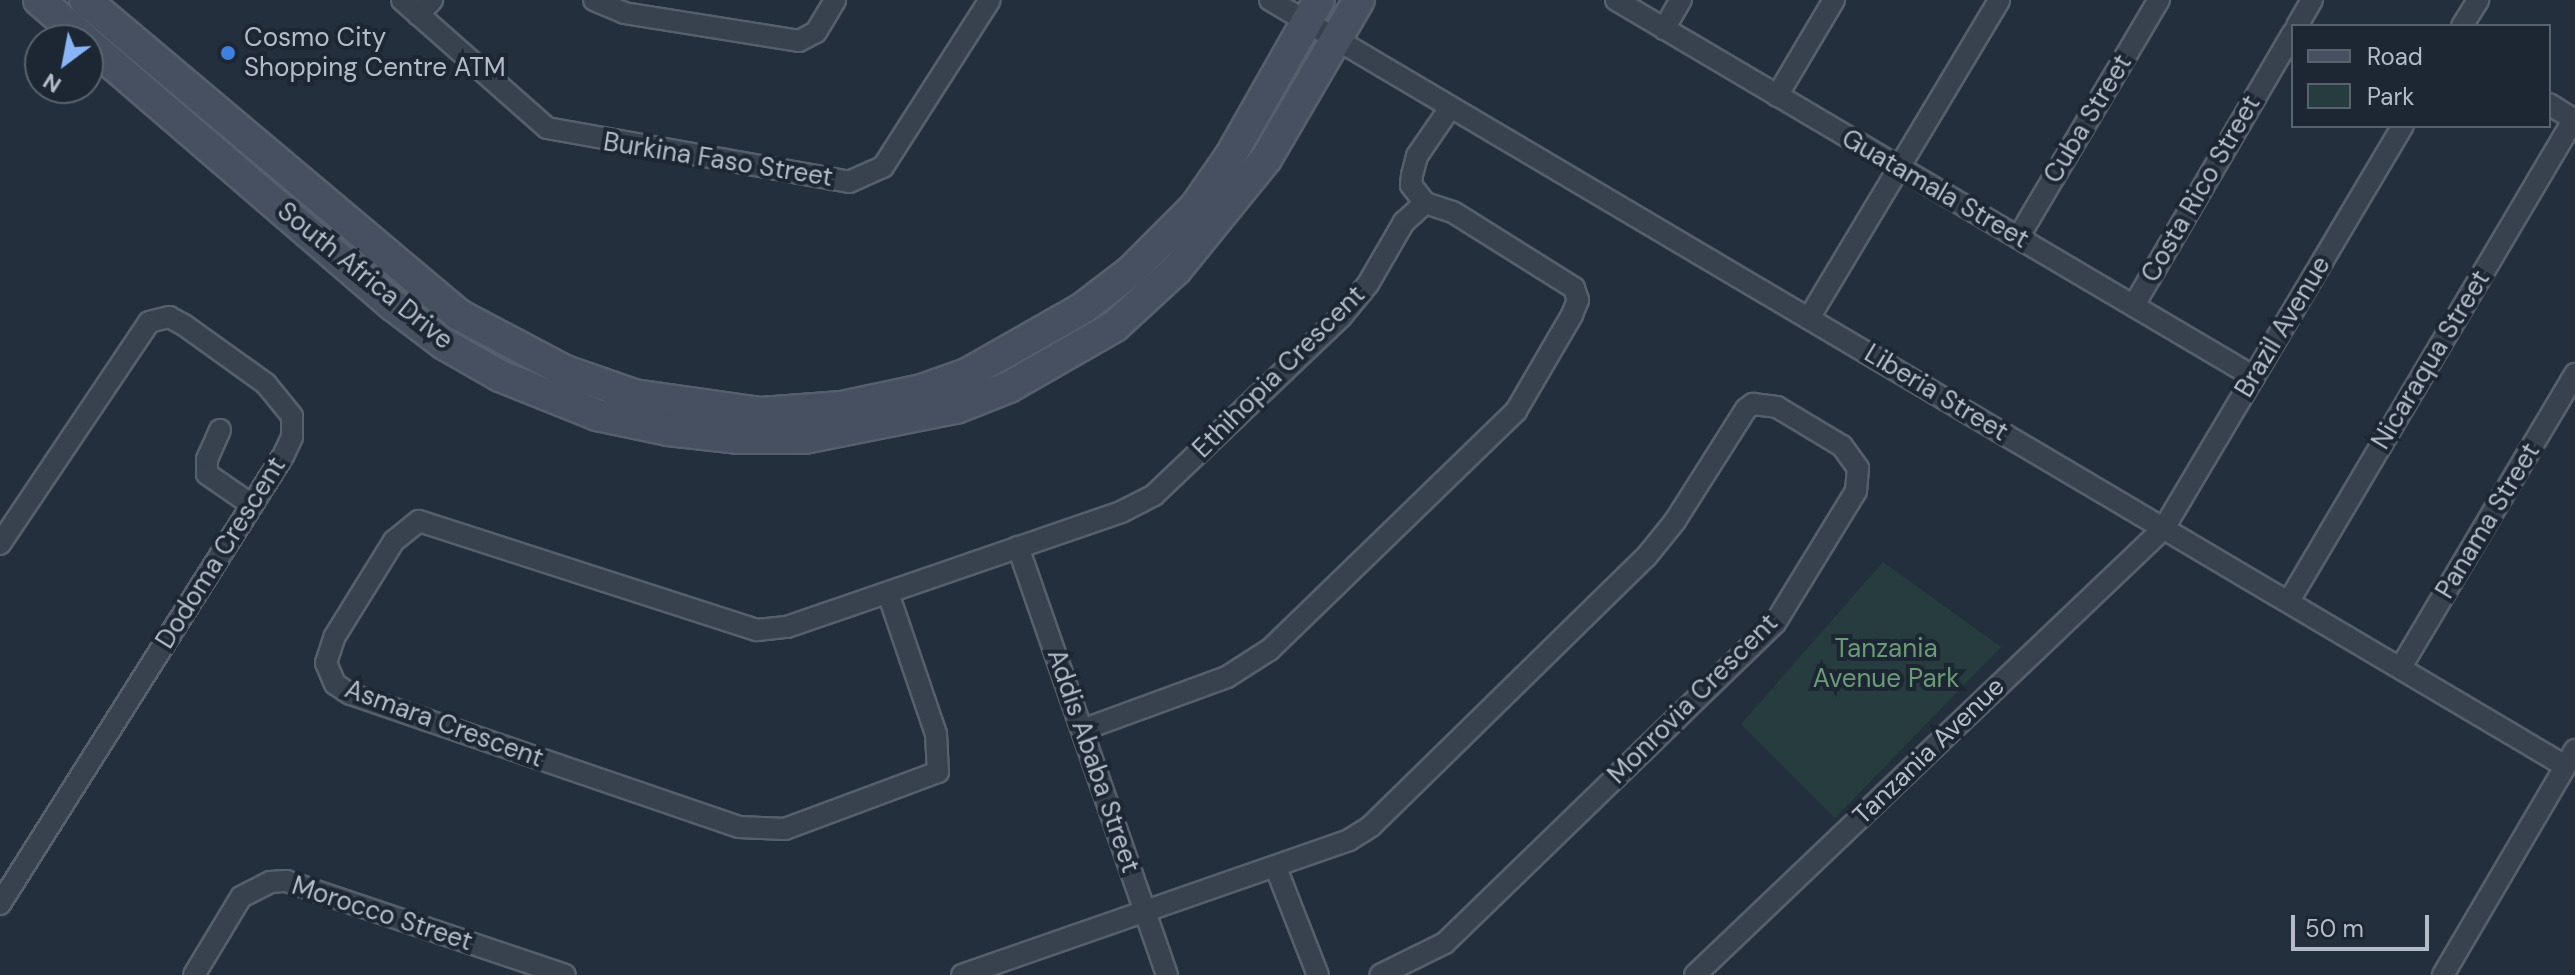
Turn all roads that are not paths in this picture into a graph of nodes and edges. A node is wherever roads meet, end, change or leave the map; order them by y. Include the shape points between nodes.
1 (39, 0) edge
2 (85, 0) edge
3 (402, 0) edge
4 (594, 0) edge
5 (835, 0) edge
6 (990, 0) edge
7 (1270, 0) edge
8 (1359, 0) edge
9 (1616, 0) edge
10 (1681, 0) edge
11 (1834, 0) edge
12 (1999, 0) edge
13 (2159, 0) edge
14 (2312, 0) edge
15 (2478, 0) edge
16 (425, 8) edge
17 (1312, 11) edge
18 (67, 24) edge
19 (2298, 24) edge
20 (2463, 24) edge
21 (1664, 29) junction
22 (2291, 36) edge
23 (1335, 41) junction
24 (104, 56) edge
25 (1777, 96) junction
26 (2551, 105) edge
27 (1450, 108) junction
28 (2574, 119) edge
29 (2402, 128) edge
30 (1898, 169) junction
31 (1425, 203) junction
32 (2018, 238) junction
33 (2134, 305) junction
34 (1809, 318) junction
35 (2575, 374) edge
36 (2254, 377) junction
37 (220, 430) dead end
38 (252, 505) junction
39 (2164, 528) junction
40 (0, 544) edge
41 (1018, 547) junction
42 (888, 593) junction
43 (2289, 601) junction
44 (2401, 667) junction
45 (1085, 729) junction
46 (2570, 758) edge
47 (1276, 868) junction
48 (0, 904) edge
49 (1144, 911) junction
50 (194, 975) edge
51 (565, 975) edge
52 (962, 975) edge
53 (1167, 975) edge
54 (1318, 975) edge
55 (1380, 975) edge
56 (1695, 975) edge
57 (2443, 975) edge

1 - 18 street, South Africa Drive
2 - 17 street, South Africa Drive via 459,315 550,364 634,395 761,413 842,407 922,390 978,369 1083,308 1131,271 1195,207 1231,155
3 - 16 street, Burkina Faso Street
4 - 5 street via 624,13 799,41 816,32
6 - 16 street, Burkina Faso Street via 883,167 849,182 547,128
7 - 17 street, Liberia Street
8 - 23 street, South Africa Drive
9 - 21 street, Guatamala Street
10 - 21 street
11 - 25 street
12 - 30 street
13 - 32 street, Cuba Street
14 - 19 street
15 - 20 street
17 - 23 street, Liberia Street
21 - 25 street, Guatamala Street
22 - 33 street, Costa Rico Street
23 - 24 street, South Africa Drive via 1266,159 1209,233 1155,290 1091,343 956,408 804,438 738,438 597,415 500,376 444,344
23 - 27 street, Liberia Street
25 - 30 street, Guatamala Street
26 - 28 street
27 - 31 street via 1417,156 1412,175 1411,185
27 - 34 street, Liberia Street
28 - 43 street, Nicaraqua Street
29 - 36 street, Brazil Avenue
30 - 32 street, Guatamala Street
30 - 34 street
31 - 41 street, Ethihopia Crescent via 1404,222 1368,284 1341,317 1154,495
31 - 45 street via 1453,212 1574,288 1578,300 1572,315 1516,411 1248,666
32 - 33 street, Guatamala Street
33 - 36 street, Guatamala Street
34 - 39 street, Liberia Street
35 - 44 street, Panama Street
36 - 39 street, Brazil Avenue
37 - 38 street via 207,459 207,474
38 - 40 street, Dodoma Crescent via 292,437 292,416 266,384 184,325 160,318 131,344
38 - 48 street, Dodoma Crescent
39 - 43 street, Liberia Street
39 - 56 street, Tanzania Avenue
41 - 42 street, Ethihopia Crescent
41 - 45 street, Addis Ababa Street
42 - 42 street, Asmara Crescent via 787,627 757,630 419,521 394,541 335,636 326,663 335,684 350,694 739,827 785,829 938,772 936,734
43 - 44 street, Liberia Street
44 - 46 street, Liberia Street
45 - 49 street, Addis Ababa Street
46 - 57 street
47 - 49 street
47 - 54 street
47 - 55 street, Monrovia Crescent via 1371,826 1646,557 1746,409 1753,404 1777,407 1851,455 1858,468 1856,491 1775,623 1445,943
49 - 52 street
49 - 53 street, Addis Ababa Street
50 - 51 street, Morocco Street via 241,897 270,882 286,881

